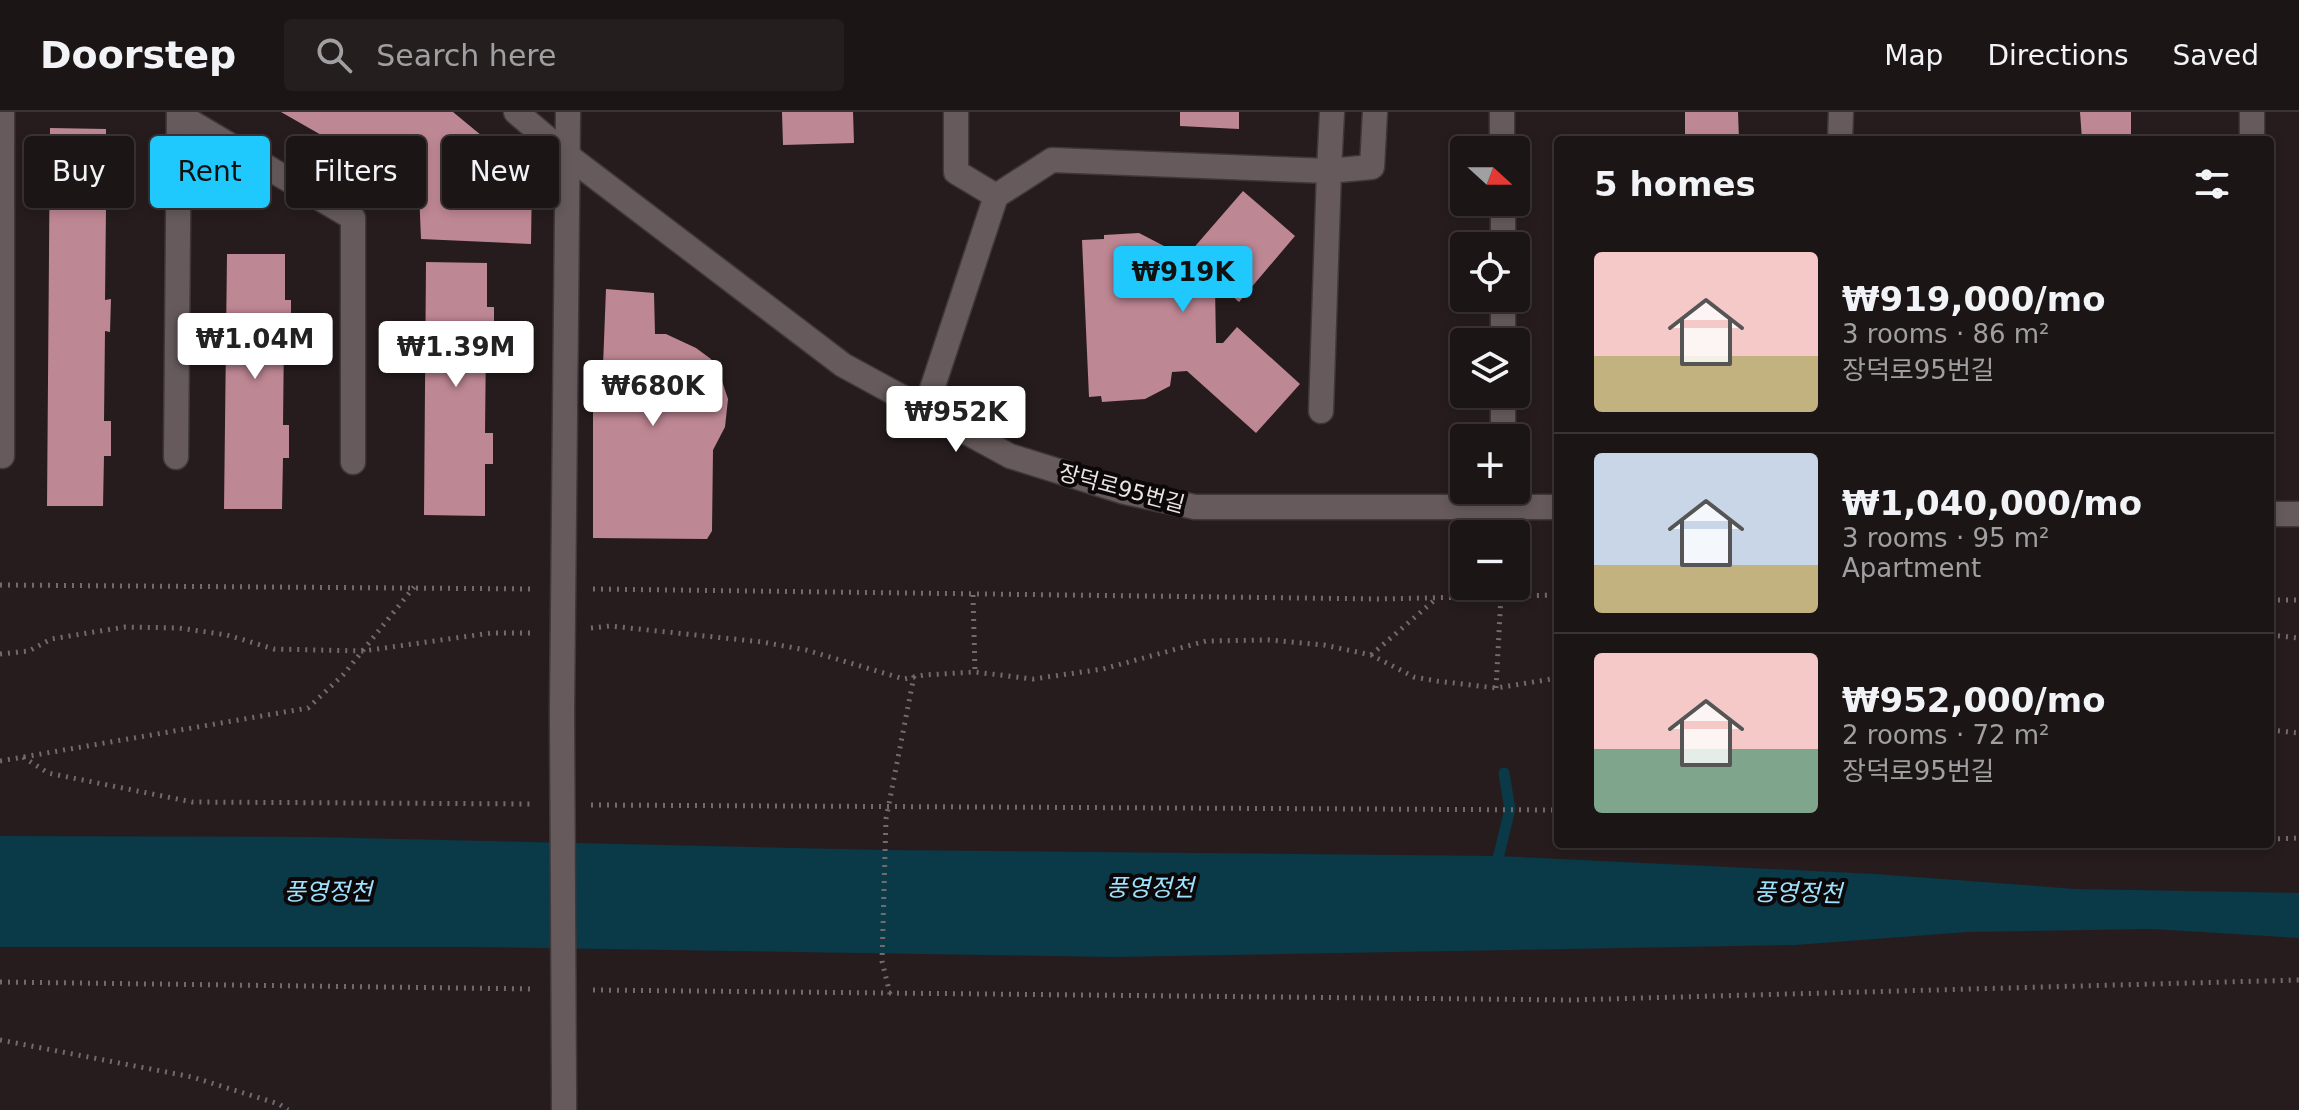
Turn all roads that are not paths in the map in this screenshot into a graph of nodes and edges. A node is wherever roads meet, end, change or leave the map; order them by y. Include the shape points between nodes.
1 (2, 112) edge
2 (516, 112) edge
3 (568, 112) edge
4 (956, 112) edge
5 (1332, 112) edge
6 (1375, 112) edge
7 (1502, 112) edge
8 (1841, 112) edge
9 (2252, 112) edge
10 (179, 114) edge
11 (1502, 136) edge
12 (1840, 136) edge
13 (2252, 136) edge
14 (568, 156) junction
15 (1329, 171) junction
16 (996, 196) junction
17 (925, 410) junction
18 (1321, 411) dead end
19 (2, 456) edge
20 (176, 457) dead end
21 (353, 462) dead end
22 (1450, 500) edge
23 (1530, 502) edge
24 (1554, 506) edge
25 (2274, 514) edge
26 (2299, 514) edge
27 (564, 1100) edge

1 - 19 street
2 - 14 street, 장덕로95번길
3 - 14 street
4 - 16 street via 956,172
5 - 15 street
6 - 15 street via 1372,167
7 - 11 street
8 - 12 street
9 - 13 street
10 - 20 street
10 - 21 street via 353,218
14 - 17 street, 장덕로95번길 via 843,365
14 - 27 street, bridge
15 - 16 street via 1052,160
15 - 18 street
16 - 17 street
17 - 22 street, 장덕로95번길 via 1010,456 1125,492 1195,507
23 - 24 street, 장덕로95번길
25 - 26 street

